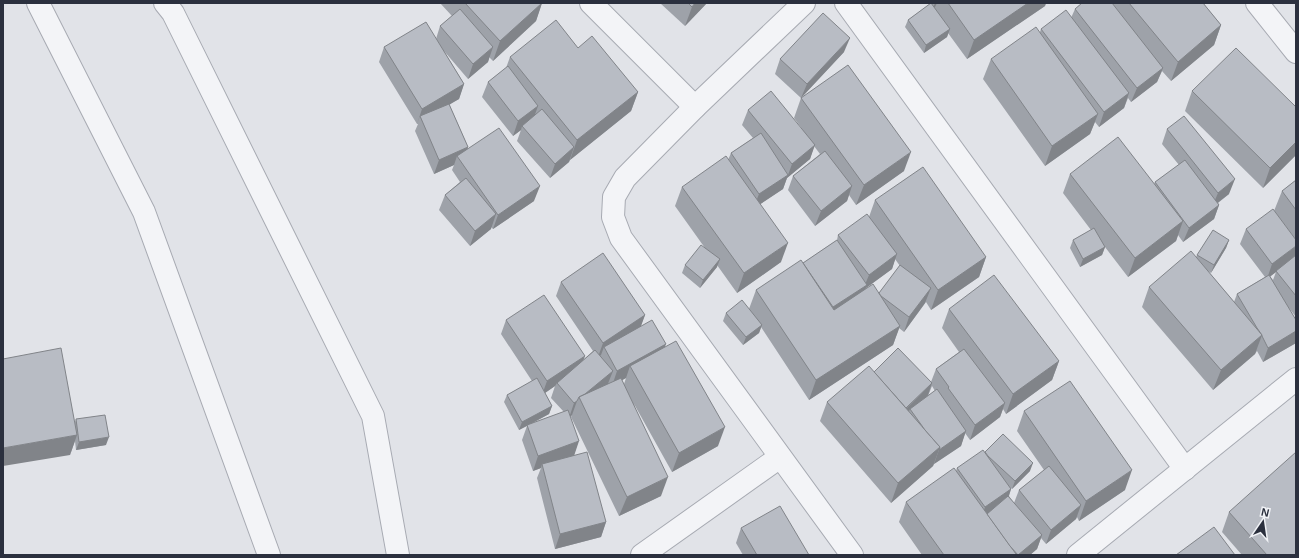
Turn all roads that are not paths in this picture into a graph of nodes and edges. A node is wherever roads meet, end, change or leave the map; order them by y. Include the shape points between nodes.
1 (38, 3) edge
2 (165, 3) edge
3 (591, 3) edge
4 (804, 3) edge
5 (846, 3) edge
6 (1257, 3) edge
7 (1296, 52) edge
8 (695, 107) junction
9 (1296, 379) edge
10 (780, 457) junction
11 (1185, 469) junction
12 (269, 555) edge
13 (398, 555) edge
14 (642, 555) edge
15 (852, 555) edge
16 (1078, 555) edge

1 - 12 street via 144,212
2 - 13 street via 176,20 373,416
3 - 8 street
4 - 8 street
5 - 11 street
6 - 7 street
8 - 10 street via 625,178 614,197 612,217 621,238
9 - 11 street
10 - 14 street
10 - 15 street
11 - 16 street

